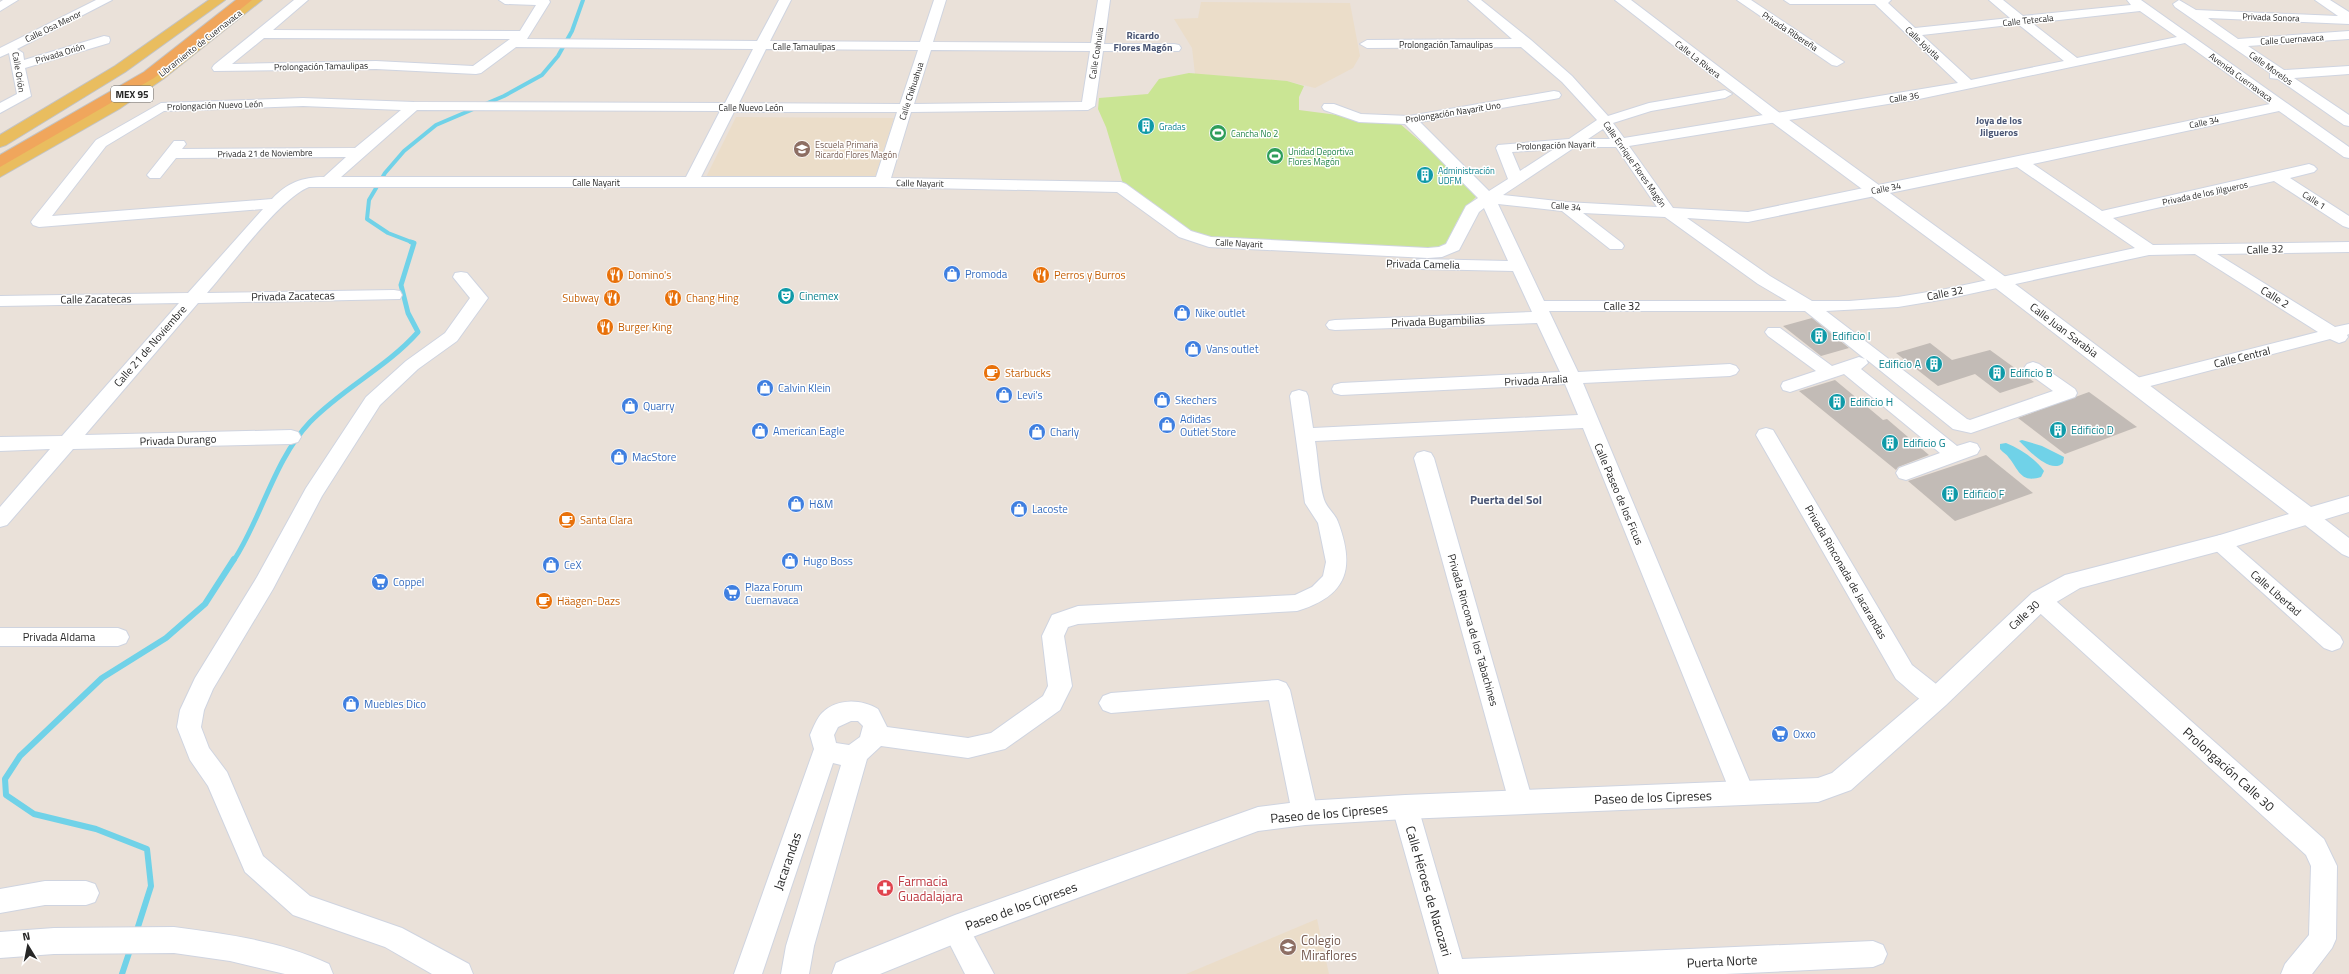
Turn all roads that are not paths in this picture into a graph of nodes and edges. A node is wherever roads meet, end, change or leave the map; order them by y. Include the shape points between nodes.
1 (12, 0) edge
2 (106, 0) edge
3 (218, 0) edge
4 (234, 0) edge
5 (245, 0) edge
6 (255, 0) edge
7 (302, 0) edge
8 (505, 0) edge
9 (785, 0) edge
10 (940, 0) edge
11 (1104, 0) edge
12 (1474, 0) edge
13 (1622, 0) edge
14 (1743, 0) edge
15 (1790, 0) edge
16 (1878, 0) edge
17 (1884, 0) edge
18 (1995, 0) edge
19 (2321, 0) edge
20 (2138, 4) edge
21 (2179, 4) dead end
22 (0, 6) edge
23 (2194, 14) junction
24 (2349, 18) edge
25 (2021, 21) junction
26 (1912, 32) junction
27 (261, 34) junction
28 (524, 34) junction
29 (2349, 35) edge
30 (2188, 39) junction
31 (104, 40) dead end
32 (1526, 43) junction
33 (2234, 43) junction
34 (512, 44) junction
35 (1367, 44) dead end
36 (15, 45) junction
37 (762, 45) junction
38 (926, 46) junction
39 (1097, 47) junction
40 (1174, 48) dead end
41 (0, 53) edge
42 (1837, 62) dead end
43 (2075, 63) junction
44 (17, 66) junction
45 (2349, 70) edge
46 (2281, 75) junction
47 (2242, 78) junction
48 (1968, 85) junction
49 (1725, 94) dead end
50 (1554, 95) dead end
51 (414, 106) junction
52 (1088, 106) joint
53 (2281, 106) junction
54 (730, 107) junction
55 (1329, 107) dead end
56 (2349, 107) edge
57 (906, 108) junction
58 (2329, 109) junction
59 (0, 110) edge
60 (1775, 117) junction
61 (1409, 120) junction
62 (1605, 120) junction
63 (2349, 122) edge
64 (182, 141) dead end
65 (0, 142) edge
66 (1568, 143) junction
67 (1619, 143) junction
68 (359, 152) junction
69 (0, 154) edge
70 (172, 154) junction
71 (2349, 154) edge
72 (0, 162) edge
73 (2020, 162) junction
74 (2308, 169) dead end
75 (0, 172) edge
76 (156, 175) dead end
77 (2278, 177) junction
78 (1515, 178) junction
79 (308, 182) joint
80 (328, 182) junction
81 (691, 182) junction
82 (882, 182) junction
83 (1874, 190) junction
84 (1487, 198) junction
85 (276, 203) junction
86 (1566, 207) junction
87 (1668, 212) junction
88 (2101, 216) junction
89 (2349, 223) edge
90 (1616, 246) dead end
91 (2349, 246) edge
92 (2149, 250) junction
93 (2201, 251) junction
94 (1327, 262) dead end
95 (1519, 266) junction
96 (461, 277) dead end
97 (2000, 282) junction
98 (394, 295) dead end
99 (192, 298) junction
100 (0, 301) edge
101 (1810, 307) junction
102 (1540, 311) junction
103 (1335, 325) dead end
104 (2341, 331) edge
105 (1774, 332) dead end
106 (2349, 344) edge
107 (1876, 358) junction
108 (2033, 368) dead end
109 (1730, 370) dead end
110 (1838, 370) junction
111 (1572, 378) junction
112 (2135, 384) junction
113 (1790, 386) dead end
114 (1341, 389) dead end
115 (1299, 396) dead end
116 (1588, 421) junction
117 (1305, 435) junction
118 (1766, 435) dead end
119 (291, 437) dead end
120 (65, 443) junction
121 (0, 444) edge
122 (1424, 458) dead end
123 (1906, 473) dead end
124 (2349, 504) edge
125 (2307, 516) junction
126 (0, 520) edge
127 (2220, 543) junction
128 (2349, 549) edge
129 (2040, 600) junction
130 (0, 637) edge
131 (118, 637) dead end
132 (2332, 642) dead end
133 (1937, 698) junction
134 (1111, 703) dead end
135 (875, 735) junction
136 (826, 749) junction
137 (857, 753) junction
138 (1743, 794) junction
139 (1521, 802) junction
140 (1405, 807) junction
141 (1305, 813) junction
142 (86, 893) dead end
143 (0, 901) edge
144 (955, 929) junction
145 (0, 945) edge
146 (1873, 954) dead end
147 (1452, 973) edge
148 (319, 974) edge
149 (459, 974) edge
150 (748, 974) edge
151 (795, 974) edge
152 (847, 974) edge
153 (980, 974) edge
154 (2295, 974) edge

1 - 22 street
2 - 36 street, Calle Osa Menor
3 - 65 main road, MEX 95 via 113,73
4 - 69 highway, MEX 95 via 132,75
5 - 72 highway, MEX 95 via 148,75
6 - 75 main road, Libramiento de Cuernavaca / MEX 95 via 121,102
7 - 27 street, Prolongación Tamaulipas
8 - 28 street via 544,2
9 - 37 street
10 - 38 street, Calle Chihuahua
11 - 39 street, Calle Coahuila
12 - 32 street, Calle Enrique Flores Magón
13 - 60 street, Calle La Rivera
14 - 42 street, Privada Ribereña
15 - 16 street
16 - 17 street
16 - 26 street, Calle Jojutla
18 - 25 street
19 - 24 street
20 - 25 street, Calle Tetecala
20 - 30 street, Avenida Cuernavaca
21 - 23 street, Calle Morelos
23 - 24 street, Privada Sonora
23 - 33 street, Calle Morelos
25 - 26 street, Calle Tetecala
25 - 43 street
26 - 48 street, Calle Jojutla
27 - 28 street
27 - 34 street, Prolongación Tamaulipas via 219,68 376,65 476,70
28 - 34 street
29 - 33 street, Calle Cuernavaca
30 - 43 street, Calle 36
30 - 47 street, Avenida Cuernavaca
31 - 44 street, Privada Orión
32 - 35 street, Prolongación Tamaulipas
32 - 62 street, Calle Enrique Flores Magón via 1567,79
33 - 46 street, Calle Morelos
34 - 37 street, Calle Tamaulipas
36 - 41 street, Calle Osa Menor
36 - 44 street, Calle Orión
37 - 38 street, Calle Tamaulipas
37 - 54 street
38 - 39 street, Calle Tamaulipas
38 - 57 street, Calle Chihuahua
39 - 40 street, Calle Tamaulipas
39 - 52 street, Calle Coahuila
43 - 48 street, Calle 36
44 - 59 street, Calle Orión via 24,96
45 - 46 street
46 - 47 street
46 - 58 street, Calle Morelos
47 - 53 street, Avenida Cuernavaca
48 - 60 street, Calle 36
49 - 62 street via 1649,107
50 - 61 street, Prolongación Nayarit Uno
51 - 54 street, Calle Nuevo León via 470,104
51 - 68 street
51 - 85 street, Prolongación Nuevo León via 303,102 161,107 101,143 38,222
52 - 57 street, Calle Nuevo León
53 - 71 street, Avenida Cuernavaca
53 - 73 street, Calle 34
54 - 57 street, Calle Nuevo León
54 - 81 street
55 - 61 street, Prolongación Nayarit Uno via 1359,118
56 - 58 street
57 - 82 street, Calle Chihuahua
58 - 63 street, Calle Morelos
60 - 67 street, Calle 36
60 - 83 street, Calle Juan Sarabia
61 - 84 street, Calle Paseo de los Ficus
62 - 66 street, Calle Nayarit
62 - 67 street, Calle Enrique Flores Magón
64 - 70 street
66 - 67 street, Prolongación Nayarit
66 - 78 street, Calle Nayarit
66 - 78 street, Prolongación Nayarit via 1503,148
67 - 87 street, Calle Enrique Flores Magón
68 - 70 street, Privada 21 de Noviembre
68 - 80 street
70 - 76 street
73 - 83 street, Calle 34
73 - 88 street
74 - 77 street, Privada de los Jilgueros
77 - 88 street, Privada de los Jilgueros
77 - 89 street, Calle 1
78 - 84 street, Calle Nayarit
79 - 80 street, Calle Nayarit
79 - 85 street, Calle 21 de Noviembre via 289,190
80 - 81 street, Calle Nayarit
81 - 82 street, Calle Nayarit
82 - 84 street, Calle Nayarit via 1121,187 1185,234 1209,242 1415,253 1442,252 1453,247 1472,209
83 - 87 street, Calle 34 via 1748,217
83 - 97 street, Calle Juan Sarabia
84 - 86 street, Calle 34
84 - 95 street, Calle Paseo de los Ficus
85 - 99 street, Calle 21 de Noviembre
86 - 87 street, Calle 34
86 - 90 street
87 - 101 street, Calle Enrique Flores Magón via 1764,280
88 - 92 street
91 - 93 street, Calle 32
92 - 93 street, Calle 32
92 - 97 street, Calle 32
93 - 104 street, Calle 2
94 - 95 street, Privada Camelia
95 - 102 street, Calle Paseo de los Ficus
96 - 149 street via 479,298 451,337 412,365 373,402 313,494 265,583 203,685 192,710 189,727 198,753 218,780 254,864 302,906 392,937
97 - 101 street, Calle 32 via 1898,302
97 - 112 street, Calle Juan Sarabia
98 - 99 street, Privada Zacatecas
99 - 100 street, Calle Zacatecas
99 - 120 street, Calle 21 de Noviembre
101 - 102 street, Calle 32
101 - 107 street, Calle Enrique Flores Magón
102 - 103 street, Privada Bugambilias
102 - 111 street, Calle Paseo de los Ficus
104 - 106 street, Calle 2
104 - 112 street, Calle Central
105 - 110 street
107 - 108 street, Calle Enrique Flores Magón via 1965,427 2068,394
107 - 110 street
109 - 111 street, Privada Aralia
110 - 113 street
110 - 123 street via 1962,452
111 - 114 street, Privada Aralia
111 - 116 street, Calle Paseo de los Ficus
112 - 125 street, Calle Juan Sarabia
115 - 117 street
116 - 117 street
116 - 138 street, Calle Paseo de los Ficus
117 - 135 street via 1315,503 1328,522 1338,562 1333,579 1320,593 1297,603 1078,615 1060,621 1053,636 1060,686 1052,703 997,742 968,748
118 - 133 street, Privada Rinconada de Jacarandas via 1904,672
119 - 120 street, Privada Durango
120 - 121 street, Privada Durango
120 - 126 street, Calle 21 de Noviembre
122 - 139 street, Privada Rincona de los Tabachines
124 - 125 street, Calle 30
125 - 127 street, Calle 30
125 - 128 street, Calle Juan Sarabia
127 - 129 street, Calle 30 via 2073,581
127 - 132 street, Calle Libertad
129 - 133 street, Calle 30
129 - 154 street, Prolongación Calle 30 via 2315,847 2324,866 2322,939
130 - 131 street, Privada Aldama
133 - 138 street, Calle 30 via 1841,782 1818,790
134 - 141 street via 1278,690
135 - 136 street via 875,723 872,718 860,712 846,712 838,715 824,727 822,735
135 - 137 street via 871,743
136 - 137 street via 840,756
136 - 150 street, Jacarandas
137 - 151 street via 800,946
138 - 139 street, Paseo de los Cipreses
139 - 140 street, Paseo de los Cipreses
140 - 141 street, Paseo de los Cipreses
140 - 147 street, Calle Héroes de Nacozari
141 - 144 street, Paseo de los Cipreses via 1258,819
142 - 143 street via 45,893
144 - 152 street, Paseo de los Cipreses
144 - 153 street
145 - 148 street via 54,941 174,940 230,948 299,964
146 - 147 street, Puerta Norte

